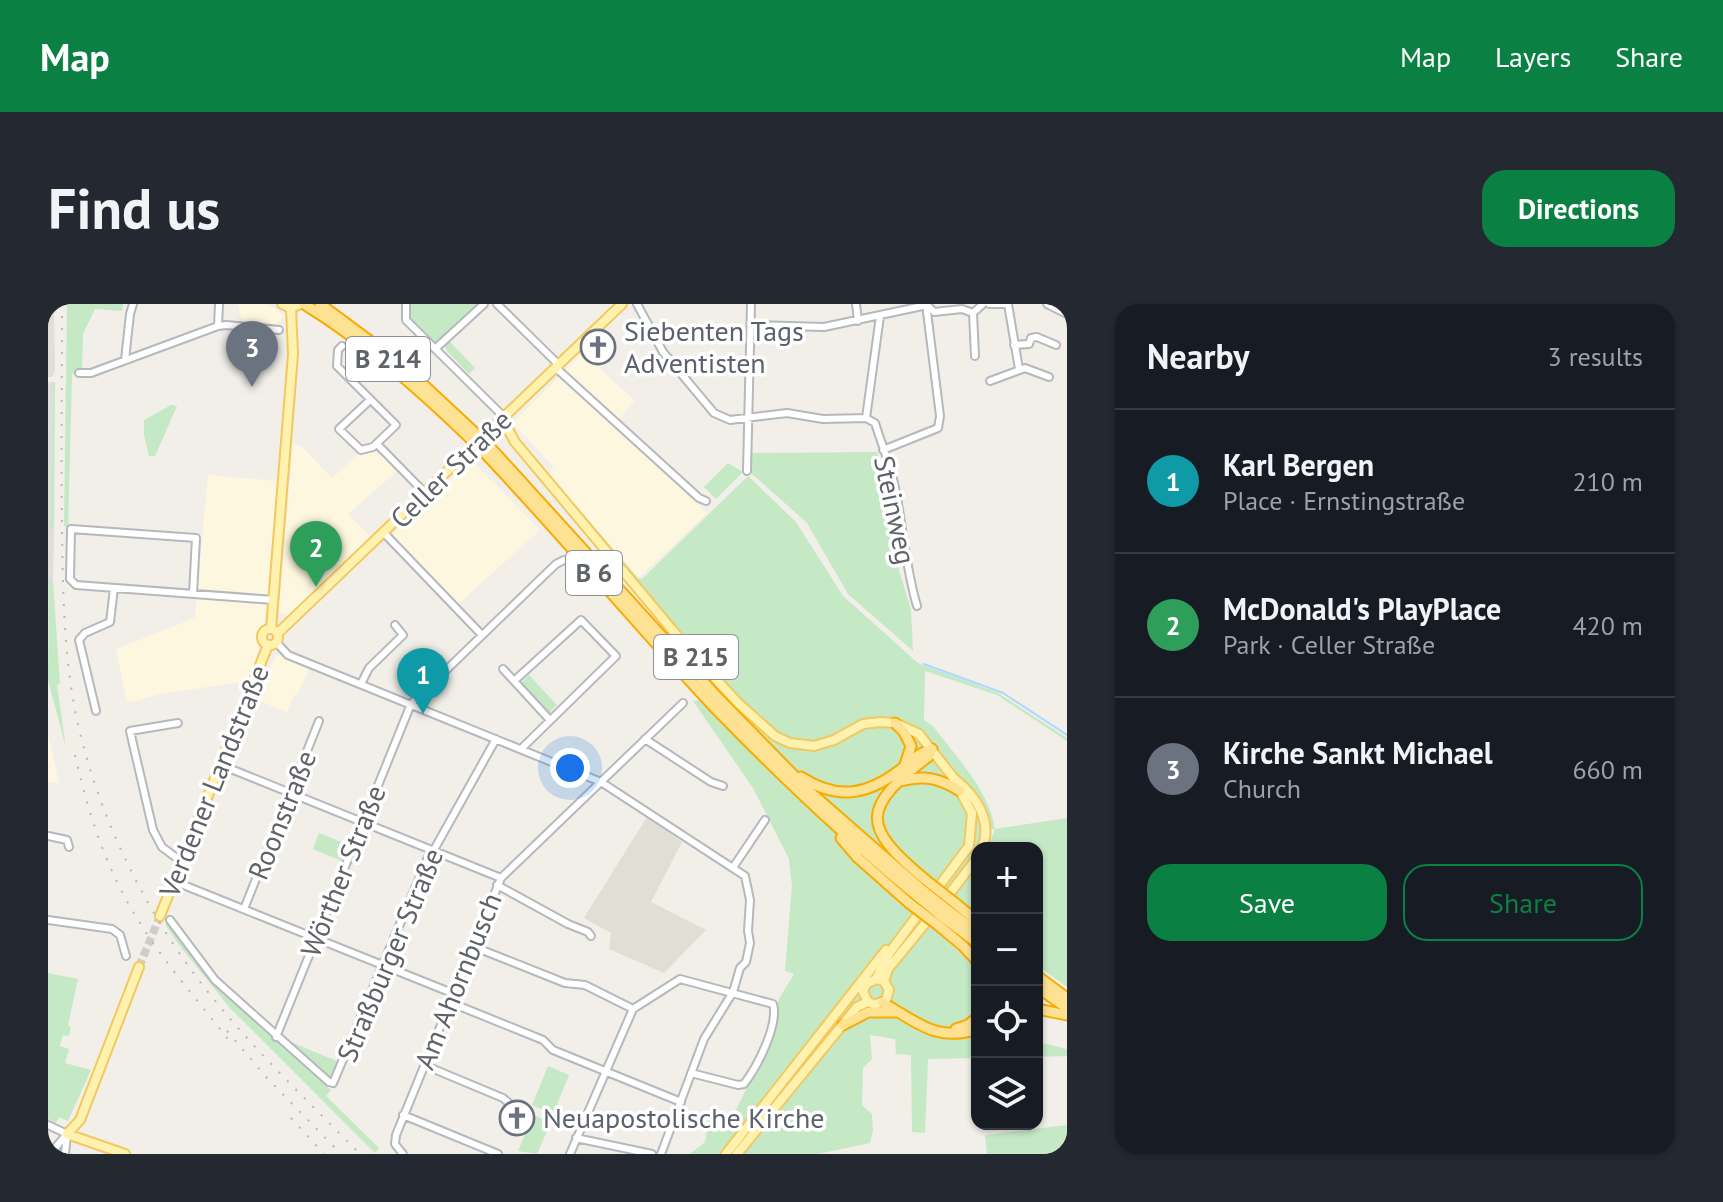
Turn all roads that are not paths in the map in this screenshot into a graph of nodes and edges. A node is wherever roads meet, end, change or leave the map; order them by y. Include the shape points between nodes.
1 (133, 304) edge
2 (219, 304) edge
3 (312, 304) edge
4 (320, 304) edge
5 (406, 304) edge
6 (484, 304) edge
7 (497, 304) edge
8 (622, 304) edge
9 (637, 304) edge
10 (751, 304) edge
11 (856, 304) edge
12 (986, 304) edge
13 (1007, 304) edge
14 (1047, 304) edge
15 (294, 305) edge
16 (926, 305) edge
17 (973, 313) junction
18 (1067, 314) edge
19 (880, 316) junction
20 (858, 321) junction
21 (751, 325) junction
22 (218, 326) junction
23 (279, 330) dead end
24 (1029, 344) junction
25 (1014, 345) junction
26 (1056, 345) dead end
27 (342, 346) dead end
28 (435, 349) junction
29 (975, 356) dead end
30 (1018, 359) junction
31 (125, 360) junction
32 (558, 366) junction
33 (1019, 369) junction
34 (79, 373) dead end
35 (1049, 377) dead end
36 (990, 381) dead end
37 (369, 401) junction
38 (505, 418) junction
39 (866, 418) junction
40 (749, 419) junction
41 (489, 432) junction
42 (515, 442) junction
43 (377, 444) junction
44 (485, 448) junction
45 (883, 450) junction
46 (747, 471) dead end
47 (425, 493) junction
48 (706, 501) dead end
49 (384, 533) junction
50 (564, 560) dead end
51 (114, 588) junction
52 (193, 594) junction
53 (274, 600) junction
54 (917, 606) dead end
55 (395, 625) dead end
56 (481, 634) junction
57 (273, 637) junction
58 (503, 669) dead end
59 (514, 681) junction
60 (361, 684) junction
61 (683, 703) dead end
62 (411, 704) junction
63 (96, 711) dead end
64 (549, 719) junction
65 (319, 721) dead end
66 (178, 723) dead end
67 (895, 723) junction
68 (496, 739) junction
69 (645, 739) junction
70 (521, 749) junction
71 (932, 749) junction
72 (221, 765) junction
73 (904, 767) junction
74 (787, 769) junction
75 (952, 776) junction
76 (898, 781) junction
77 (601, 782) junction
78 (723, 786) dead end
79 (960, 791) junction
80 (291, 794) junction
81 (765, 820) dead end
82 (362, 823) junction
83 (48, 836) edge
84 (984, 842) edge
85 (69, 847) dead end
86 (432, 851) junction
87 (182, 862) junction
88 (971, 865) edge
89 (734, 866) junction
90 (499, 882) junction
91 (181, 884) dead end
92 (918, 892) junction
93 (927, 901) junction
94 (244, 909) junction
95 (947, 914) junction
96 (160, 916) tunnel mouth
97 (48, 920) edge
98 (170, 920) dead end
99 (971, 920) edge
100 (971, 928) edge
101 (591, 936) dead end
102 (971, 937) edge
103 (317, 938) junction
104 (472, 946) junction
105 (971, 955) edge
106 (126, 956) dead end
107 (383, 966) junction
108 (139, 967) tunnel mouth
109 (880, 980) junction
110 (1043, 983) edge
111 (1043, 984) edge
112 (733, 992) junction
113 (863, 992) junction
114 (452, 993) junction
115 (1067, 998) edge
116 (886, 1000) junction
117 (449, 1002) junction
118 (868, 1002) junction
119 (1067, 1008) edge
120 (633, 1009) junction
121 (1043, 1010) edge
122 (899, 1013) junction
123 (1067, 1015) edge
124 (971, 1023) edge
125 (843, 1025) junction
126 (971, 1030) edge
127 (824, 1031) junction
128 (276, 1037) junction
129 (424, 1065) junction
130 (606, 1072) junction
131 (691, 1073) junction
132 (681, 1102) junction
133 (510, 1104) dead end
134 (403, 1115) junction
135 (48, 1125) edge
136 (67, 1134) junction
137 (576, 1138) junction
138 (50, 1154) edge
139 (65, 1154) edge
140 (125, 1154) edge
141 (403, 1154) edge
142 (498, 1154) edge
143 (570, 1154) edge
144 (652, 1154) edge
145 (662, 1154) edge
146 (726, 1154) edge
147 (737, 1154) edge

1 - 31 street
2 - 22 street
3 - 41 main road, B 214 via 374,347 457,421 474,432
4 - 44 highway, B 6, bridge via 401,364
5 - 28 street via 406,320
6 - 28 street
7 - 32 street
8 - 32 main road, Celler Straße
9 - 40 street via 663,352 704,404 730,420
10 - 21 street
11 - 20 street
12 - 13 street
12 - 17 street
13 - 25 street
14 - 18 street
15 - 44 highway, B 6, bridge via 396,371
15 - 53 main road, Verdener Landstraße
16 - 17 street via 934,312
16 - 19 street
16 - 45 street via 938,428
17 - 29 street
19 - 20 street
19 - 39 street
20 - 21 street via 824,327
21 - 40 street
22 - 23 street
22 - 31 street
24 - 25 street
24 - 26 street via 1037,337
24 - 30 street
25 - 30 street
27 - 37 street via 337,366
28 - 38 street
30 - 33 street
31 - 34 street
32 - 38 main road, Celler Straße
32 - 48 street
33 - 35 street
33 - 36 street
37 - 43 street via 396,425
37 - 43 street via 339,429 361,450
38 - 41 main road, Celler Straße
38 - 42 main road
39 - 40 street via 787,413
39 - 45 street, Steinweg via 875,423
40 - 46 street
41 - 42 main road, B 215
41 - 47 main road, Celler Straße
42 - 67 main road, B 215 via 690,651 775,736 814,746 863,724
43 - 47 street
44 - 74 highway, B 6
44 - 92 highway, B 6 via 714,706 818,811
45 - 54 street, Steinweg via 894,479
47 - 49 main road, Celler Straße
49 - 56 street
49 - 57 main road, Celler Straße
50 - 56 street
51 - 52 street
51 - 52 street via 71,583 71,529 196,538
51 - 63 street via 110,622 79,640
52 - 53 street
53 - 57 main road, Verdener Landstraße
55 - 60 street via 403,635 369,668
56 - 62 street
57 - 60 street via 288,655
57 - 72 main road, Verdener Landstraße
58 - 59 street
59 - 64 street
59 - 64 street via 581,620 616,656
60 - 62 street
61 - 69 street, Am Ahornbusch
62 - 68 street
62 - 82 street, Wörther Straße
64 - 70 street
65 - 80 street, Roonstraße
66 - 87 street via 130,731 153,830 162,847
67 - 71 main road via 919,734
67 - 73 highway via 911,746
68 - 70 street
68 - 86 street, Straßburger Straße
69 - 77 street, Am Ahornbusch
69 - 78 street
70 - 77 street
71 - 73 highway
71 - 75 main road
71 - 76 highway
72 - 80 street
72 - 87 main road, Verdener Landstraße
73 - 74 highway via 888,779 846,793 827,792
74 - 92 highway, B 6
75 - 79 main road
75 - 84 main road via 982,812
76 - 79 highway via 936,778
76 - 92 highway via 880,803 879,827
77 - 89 street
77 - 90 street, Am Ahornbusch
79 - 93 main road via 972,813 969,846
80 - 82 street
80 - 94 street, Roonstraße
81 - 89 street
82 - 86 street
82 - 103 street, Wörther Straße
83 - 85 street via 67,840
86 - 90 street
86 - 107 street, Straßburger Straße
87 - 96 main road, Verdener Landstraße
88 - 109 main road
89 - 112 street via 749,886 750,943
90 - 101 street
90 - 104 street, Am Ahornbusch
91 - 94 street
92 - 95 highway, B 6, bridge
92 - 95 highway, bridge
93 - 109 main road via 890,952
93 - 127 main road
94 - 103 street
95 - 99 highway
95 - 100 highway, B 6
95 - 102 highway, B 6
95 - 105 highway
97 - 106 street via 112,929 120,935
98 - 128 street via 215,980
103 - 107 street
103 - 128 street, Wörther Straße
104 - 114 street, Am Ahornbusch
104 - 120 street via 585,985
107 - 114 street
107 - 128 street, Straßburger Straße via 336,1080 329,1082
108 - 136 main road via 80,1120
109 - 113 main road via 866,984
109 - 116 main road via 888,987
110 - 115 highway
111 - 119 highway
112 - 120 street via 680,979
112 - 131 street via 704,1039
112 - 131 street via 775,1007 764,1049 741,1085
113 - 118 main road
113 - 127 main road
114 - 117 street, Am Ahornbusch
116 - 118 main road
116 - 122 highway
116 - 124 highway via 939,1029
117 - 129 street, Am Ahornbusch
117 - 130 street
118 - 125 main road
120 - 130 street
121 - 123 highway
122 - 125 highway via 868,1012
122 - 126 highway via 938,1033
125 - 147 main road
127 - 146 main road
129 - 133 street
129 - 134 street, Am Ahornbusch
130 - 132 street
130 - 137 street
131 - 132 street
132 - 145 street
134 - 141 street, Am Ahornbusch via 395,1141
134 - 142 street
135 - 136 street
136 - 138 street
136 - 139 street
136 - 140 main road
137 - 143 street
137 - 144 street

